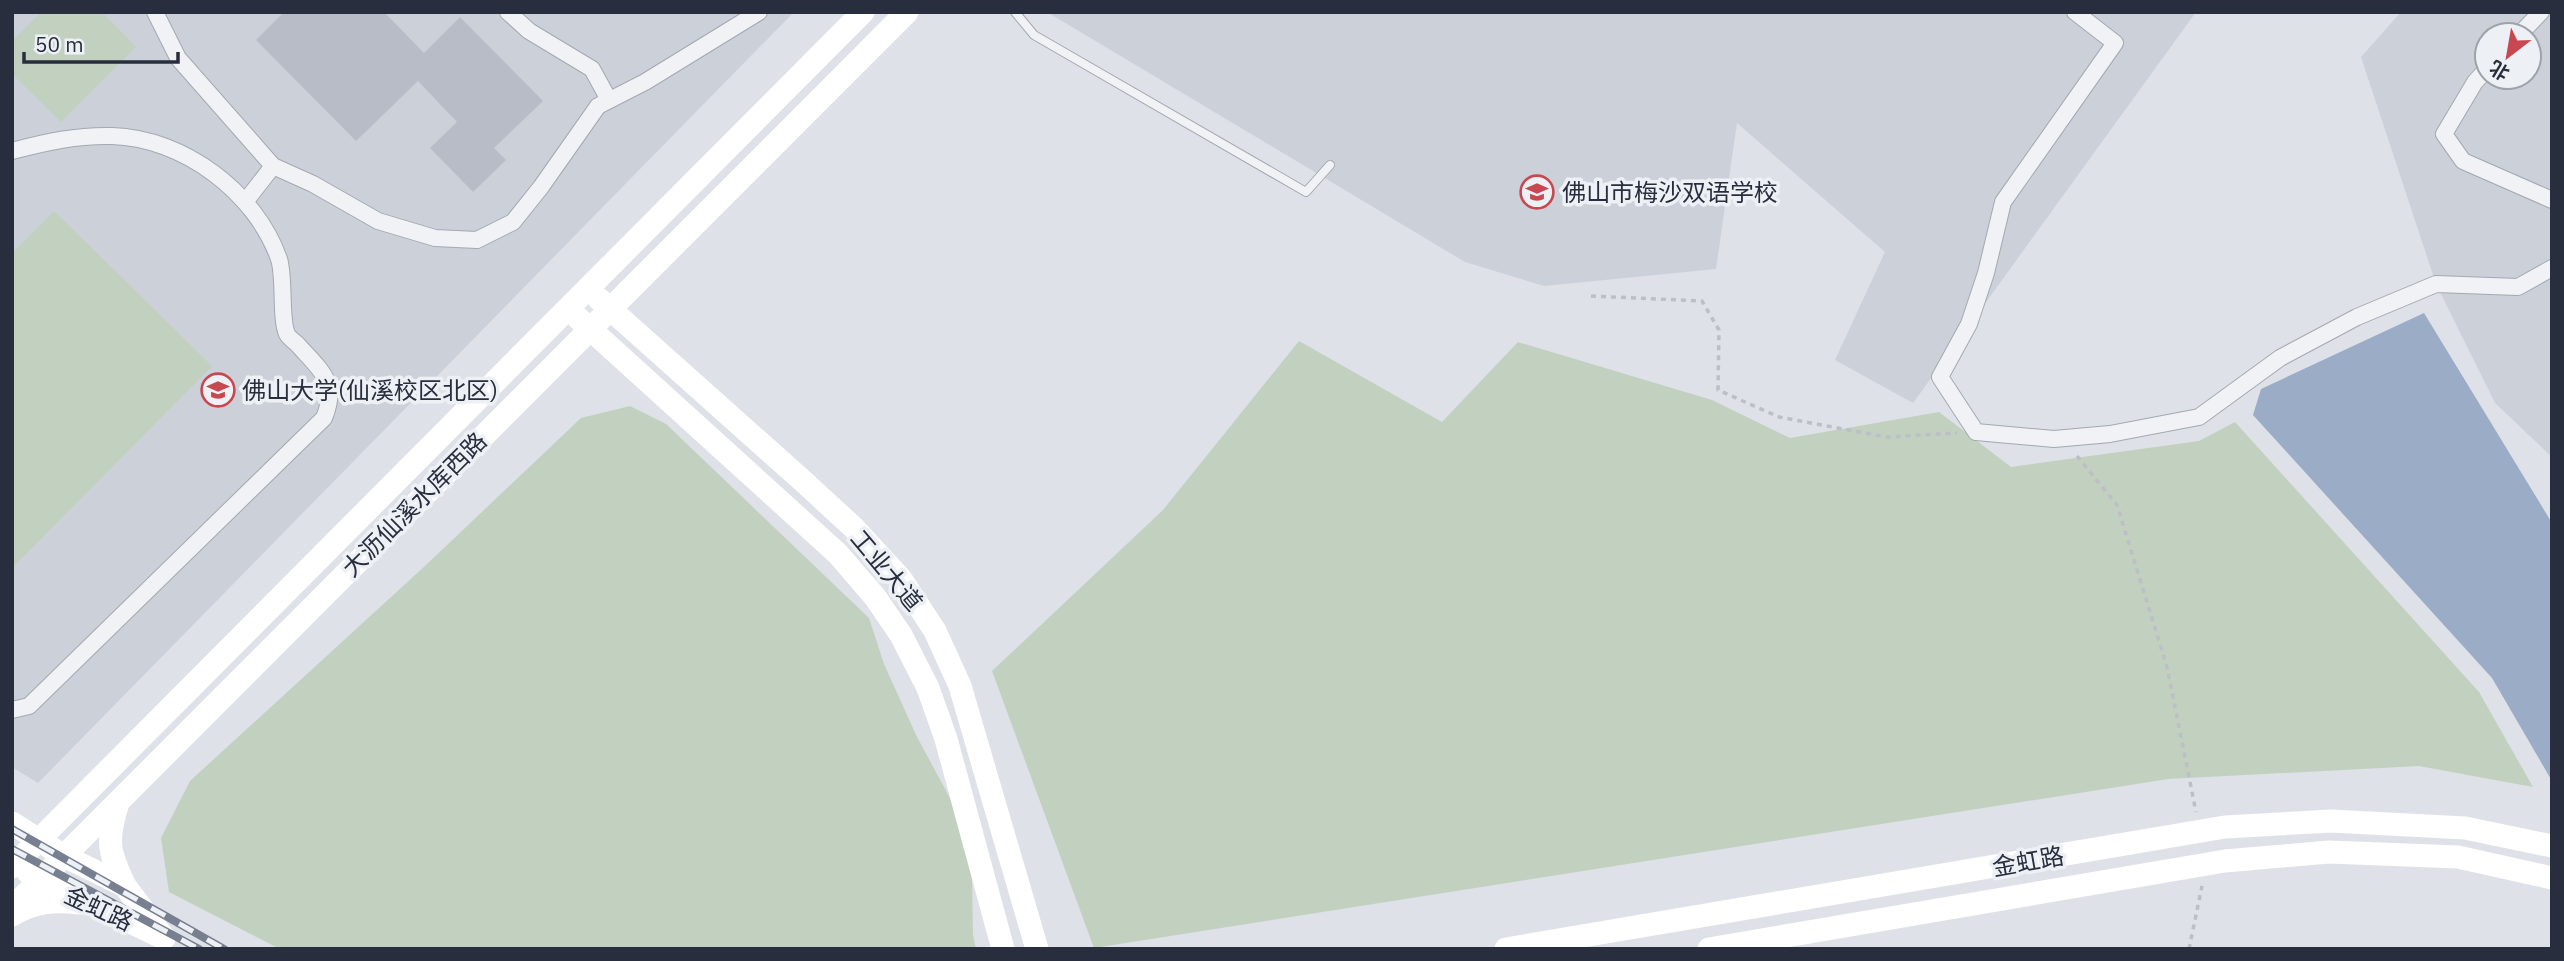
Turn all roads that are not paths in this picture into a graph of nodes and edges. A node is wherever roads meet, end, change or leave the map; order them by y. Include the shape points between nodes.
1 (155, 12) edge
2 (508, 12) edge
3 (759, 12) edge
4 (863, 12) edge
5 (906, 12) edge
6 (1015, 12) edge
7 (2075, 12) edge
8 (2473, 85) edge
9 (610, 100) junction
10 (12, 151) edge
11 (1330, 165) dead end
12 (273, 166) junction
13 (2552, 200) edge
14 (245, 202) junction
15 (2552, 268) edge
16 (588, 289) junction
17 (568, 309) junction
18 (610, 309) junction
19 (589, 328) junction
20 (12, 710) edge
21 (118, 802) junction
22 (12, 823) edge
23 (39, 840) junction
24 (2552, 846) edge
25 (64, 856) junction
26 (13, 865) edge
27 (2552, 878) edge
28 (41, 880) junction
29 (125, 886) junction
30 (91, 905) junction
31 (12, 908) edge
32 (12, 915) edge
33 (1003, 949) edge
34 (1037, 949) edge
35 (1506, 949) edge
36 (1709, 949) edge

1 - 12 street via 178,58
2 - 9 street via 529,31 592,69
3 - 9 street
4 - 16 street
5 - 18 street, 大沥仙溪水库西路
6 - 11 lane via 1034,35 1306,192
7 - 15 street via 2115,43 2003,202 1969,324 1940,377 1976,432 2063,438 2199,417 2280,358 2357,317 2436,284 2518,287
8 - 13 street via 2444,134 2463,161
9 - 12 street via 598,106 513,222 477,240 435,238 378,221
10 - 14 street via 72,138 114,136 154,144 205,166
12 - 14 street
14 - 20 street via 260,219 280,261 286,333 328,379 331,401 324,418 29,706
16 - 17 street
16 - 18 street, 工业大道
17 - 19 street, 工业大道
17 - 23 street
18 - 19 street, 大沥仙溪水库西路
18 - 34 street, 工业大道 via 844,519 901,579 935,631 960,687
19 - 21 street, 大沥仙溪水库西路
19 - 33 street, 工业大道 via 838,554 901,635 928,688 946,738
21 - 25 street, 大沥仙溪水库西路
21 - 29 street via 109,833 113,860
22 - 23 street, 金虹路
23 - 25 street, 金虹路
23 - 26 street
24 - 35 street, 金虹路 via 2465,828 2345,822 2225,827
25 - 28 street, 大沥仙溪水库西路
25 - 29 street, 金虹路
26 - 28 street, 金虹路
27 - 36 street, 金虹路 via 2458,857 2329,852 2207,864
28 - 30 street, 金虹路
28 - 31 street, 大沥仙溪水库西路
29 - 30 street, 金虹路 via 164,938
30 - 32 street via 59,901 30,905

